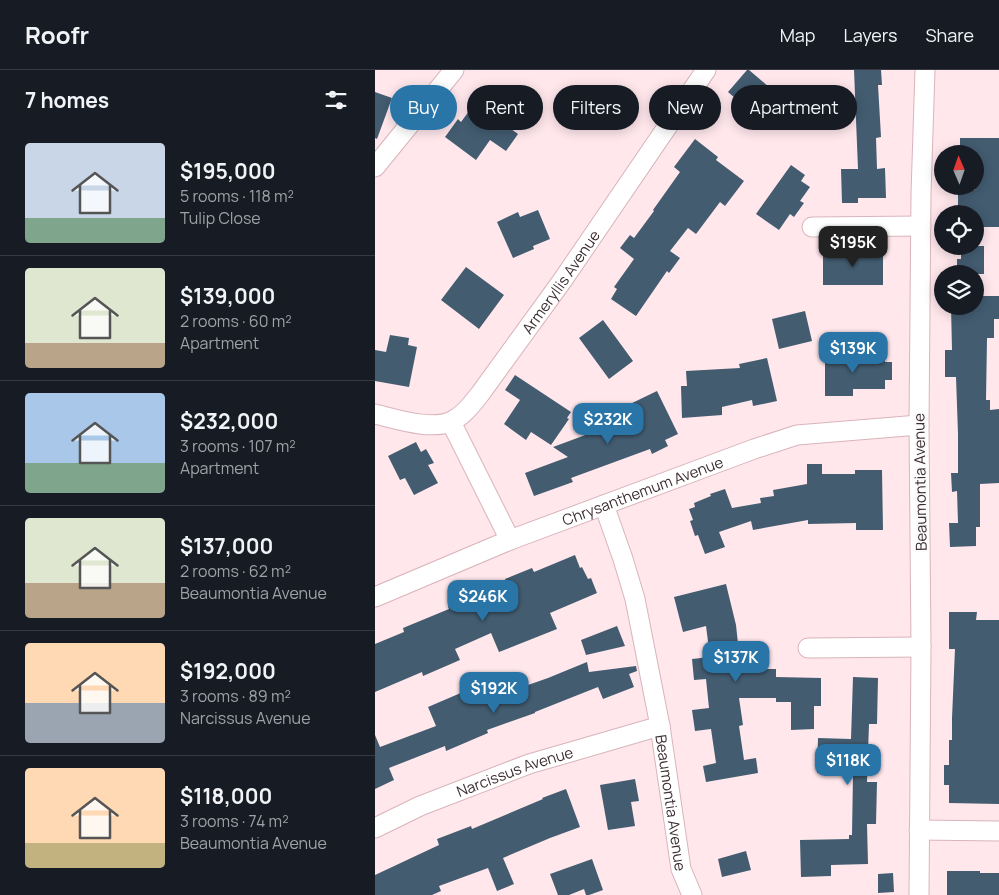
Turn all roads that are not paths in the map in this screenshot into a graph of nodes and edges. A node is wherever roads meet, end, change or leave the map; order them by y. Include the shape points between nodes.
1 (454, 70) edge
2 (706, 70) edge
3 (925, 70) edge
4 (375, 167) edge
5 (921, 226) junction
6 (812, 227) dead end
7 (375, 414) edge
8 (451, 422) junction
9 (919, 425) junction
10 (604, 505) junction
11 (511, 540) junction
12 (375, 597) edge
13 (921, 647) junction
14 (808, 648) dead end
15 (660, 726) junction
16 (375, 828) edge
17 (919, 830) junction
18 (999, 831) edge
19 (688, 894) edge
20 (919, 895) edge

1 - 4 street
2 - 8 street, Armeryllis Avenue via 481,394
3 - 5 street, Beaumontia Avenue
5 - 6 street
5 - 9 street, Beaumontia Avenue
7 - 8 street via 433,425
8 - 11 street
9 - 10 street, Chrysanthemum Avenue via 797,435
9 - 13 street, Beaumontia Avenue
10 - 11 street, Chrysanthemum Avenue
10 - 15 street, Beaumontia Avenue via 635,599
11 - 12 street, Chrysanthemum Avenue
13 - 14 street
13 - 17 street, Beaumontia Avenue
15 - 16 street, Narcissus Avenue via 529,764 420,806
15 - 19 street, Beaumontia Avenue via 681,869
17 - 18 street
17 - 20 street, Beaumontia Avenue

